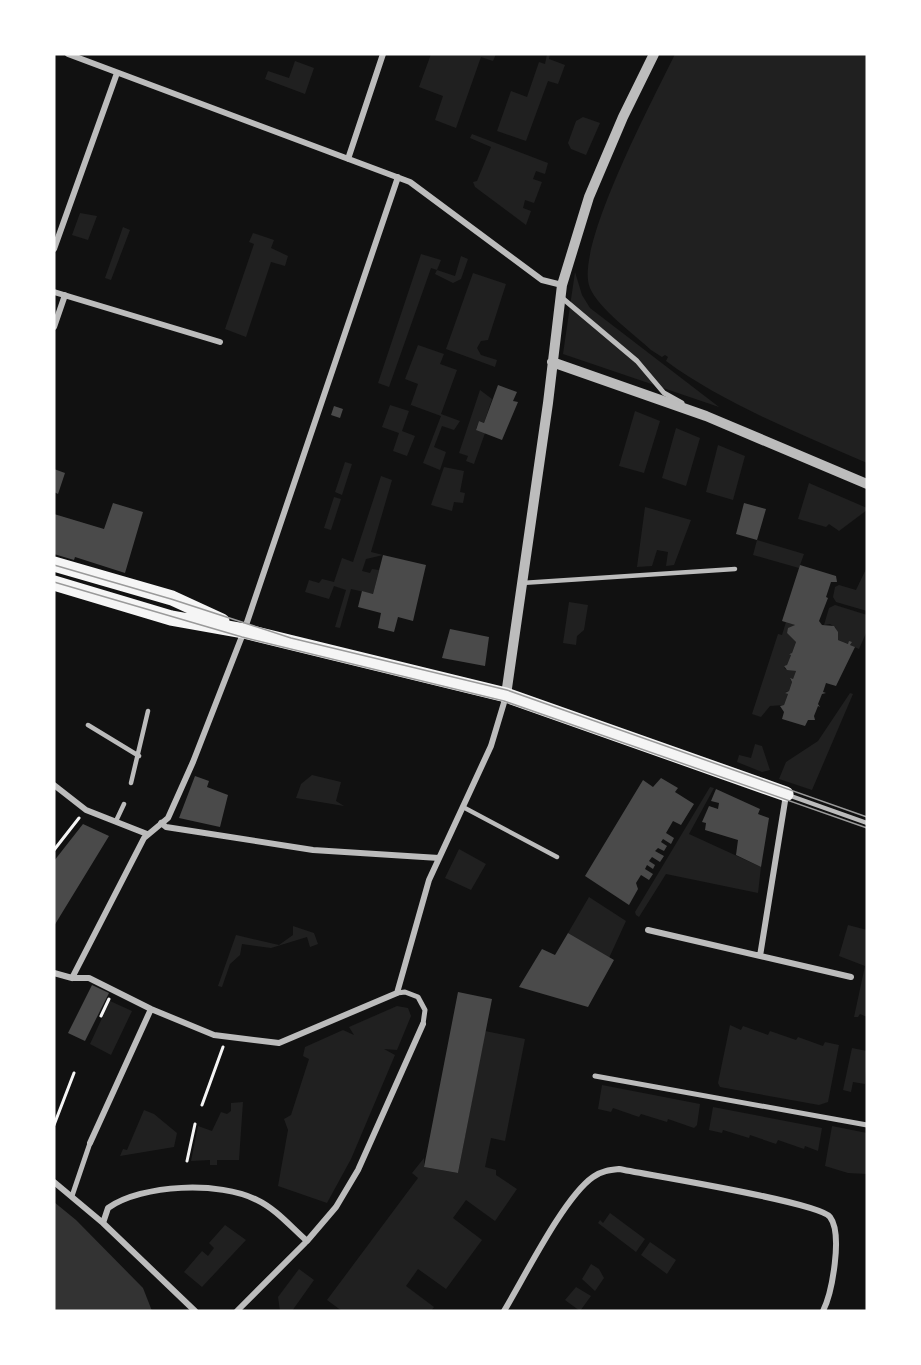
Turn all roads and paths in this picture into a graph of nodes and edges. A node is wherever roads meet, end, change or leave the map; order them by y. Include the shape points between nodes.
1 (68, 54) edge
2 (383, 54) edge
3 (654, 54) edge
4 (117, 73) junction
5 (348, 159) junction
6 (398, 177) junction
7 (54, 249) edge
8 (561, 285) junction
9 (54, 292) edge
10 (65, 295) junction
11 (560, 297) junction
12 (54, 327) edge
13 (220, 342) dead end
14 (552, 362) junction
15 (698, 413) junction
16 (867, 484) edge
17 (54, 564) edge
18 (735, 569) dead end
19 (522, 583) junction
20 (54, 584) edge
21 (244, 631) junction
22 (507, 695) junction
23 (148, 711) dead end
24 (88, 725) dead end
25 (139, 756) junction
26 (131, 783) dead end
27 (54, 785) edge
28 (786, 794) junction
29 (124, 804) dead end
30 (463, 807) junction
31 (86, 810) junction
32 (116, 821) junction
33 (161, 823) junction
34 (867, 824) edge
35 (147, 834) junction
36 (54, 850) edge
37 (557, 857) dead end
38 (439, 858) junction
39 (648, 930) dead end
40 (760, 956) junction
41 (54, 973) edge
42 (851, 977) dead end
43 (72, 978) junction
44 (114, 989) junction
45 (397, 993) junction
46 (151, 1010) junction
47 (101, 1016) dead end
48 (423, 1024) joint
49 (227, 1037) junction
50 (74, 1073) dead end
51 (595, 1076) dead end
52 (202, 1105) dead end
53 (195, 1124) dead end
54 (54, 1125) edge
55 (867, 1125) edge
56 (90, 1143) joint
57 (188, 1161) dead end
58 (54, 1182) edge
59 (72, 1196) junction
60 (103, 1223) junction
61 (307, 1241) junction
62 (195, 1311) edge
63 (237, 1311) edge
64 (504, 1311) edge
65 (823, 1311) edge

1 - 4 street
2 - 5 street
3 - 8 street via 589,197
4 - 5 street
4 - 7 street
5 - 6 street
6 - 8 street via 417,186 542,280
6 - 21 street
8 - 11 street
9 - 10 street
10 - 12 street
10 - 13 street
11 - 14 street
11 - 15 street via 637,361 664,393
14 - 15 street
14 - 19 street
15 - 16 street
17 - 21 main road via 172,598
18 - 19 lane
19 - 22 street
20 - 21 main road via 171,618
21 - 22 main road
21 - 33 street via 193,762 173,808
22 - 28 main road
22 - 30 street
23 - 25 lane
24 - 25 lane
25 - 26 lane
27 - 31 street
28 - 34 lane
28 - 40 street
29 - 32 lane
30 - 37 lane
30 - 38 street
31 - 32 street
31 - 36 path
32 - 35 street
33 - 35 street
33 - 38 street via 166,827 313,850
35 - 43 street
38 - 45 street via 422,900
39 - 40 street
40 - 42 street
41 - 43 street
43 - 44 street via 89,978
44 - 46 street
44 - 47 path
45 - 48 street via 418,997 425,1010
45 - 49 street via 284,1042
46 - 49 street
46 - 56 street
48 - 61 street via 358,1170 336,1207
49 - 52 path
50 - 54 path
51 - 55 street
53 - 57 path
56 - 59 street
58 - 59 street
59 - 60 street
60 - 61 street via 108,1208 127,1196 176,1190 227,1190 266,1206
60 - 62 street
61 - 63 street
64 - 65 street via 557,1220 586,1183 603,1172 619,1169 825,1212 836,1235 832,1278

